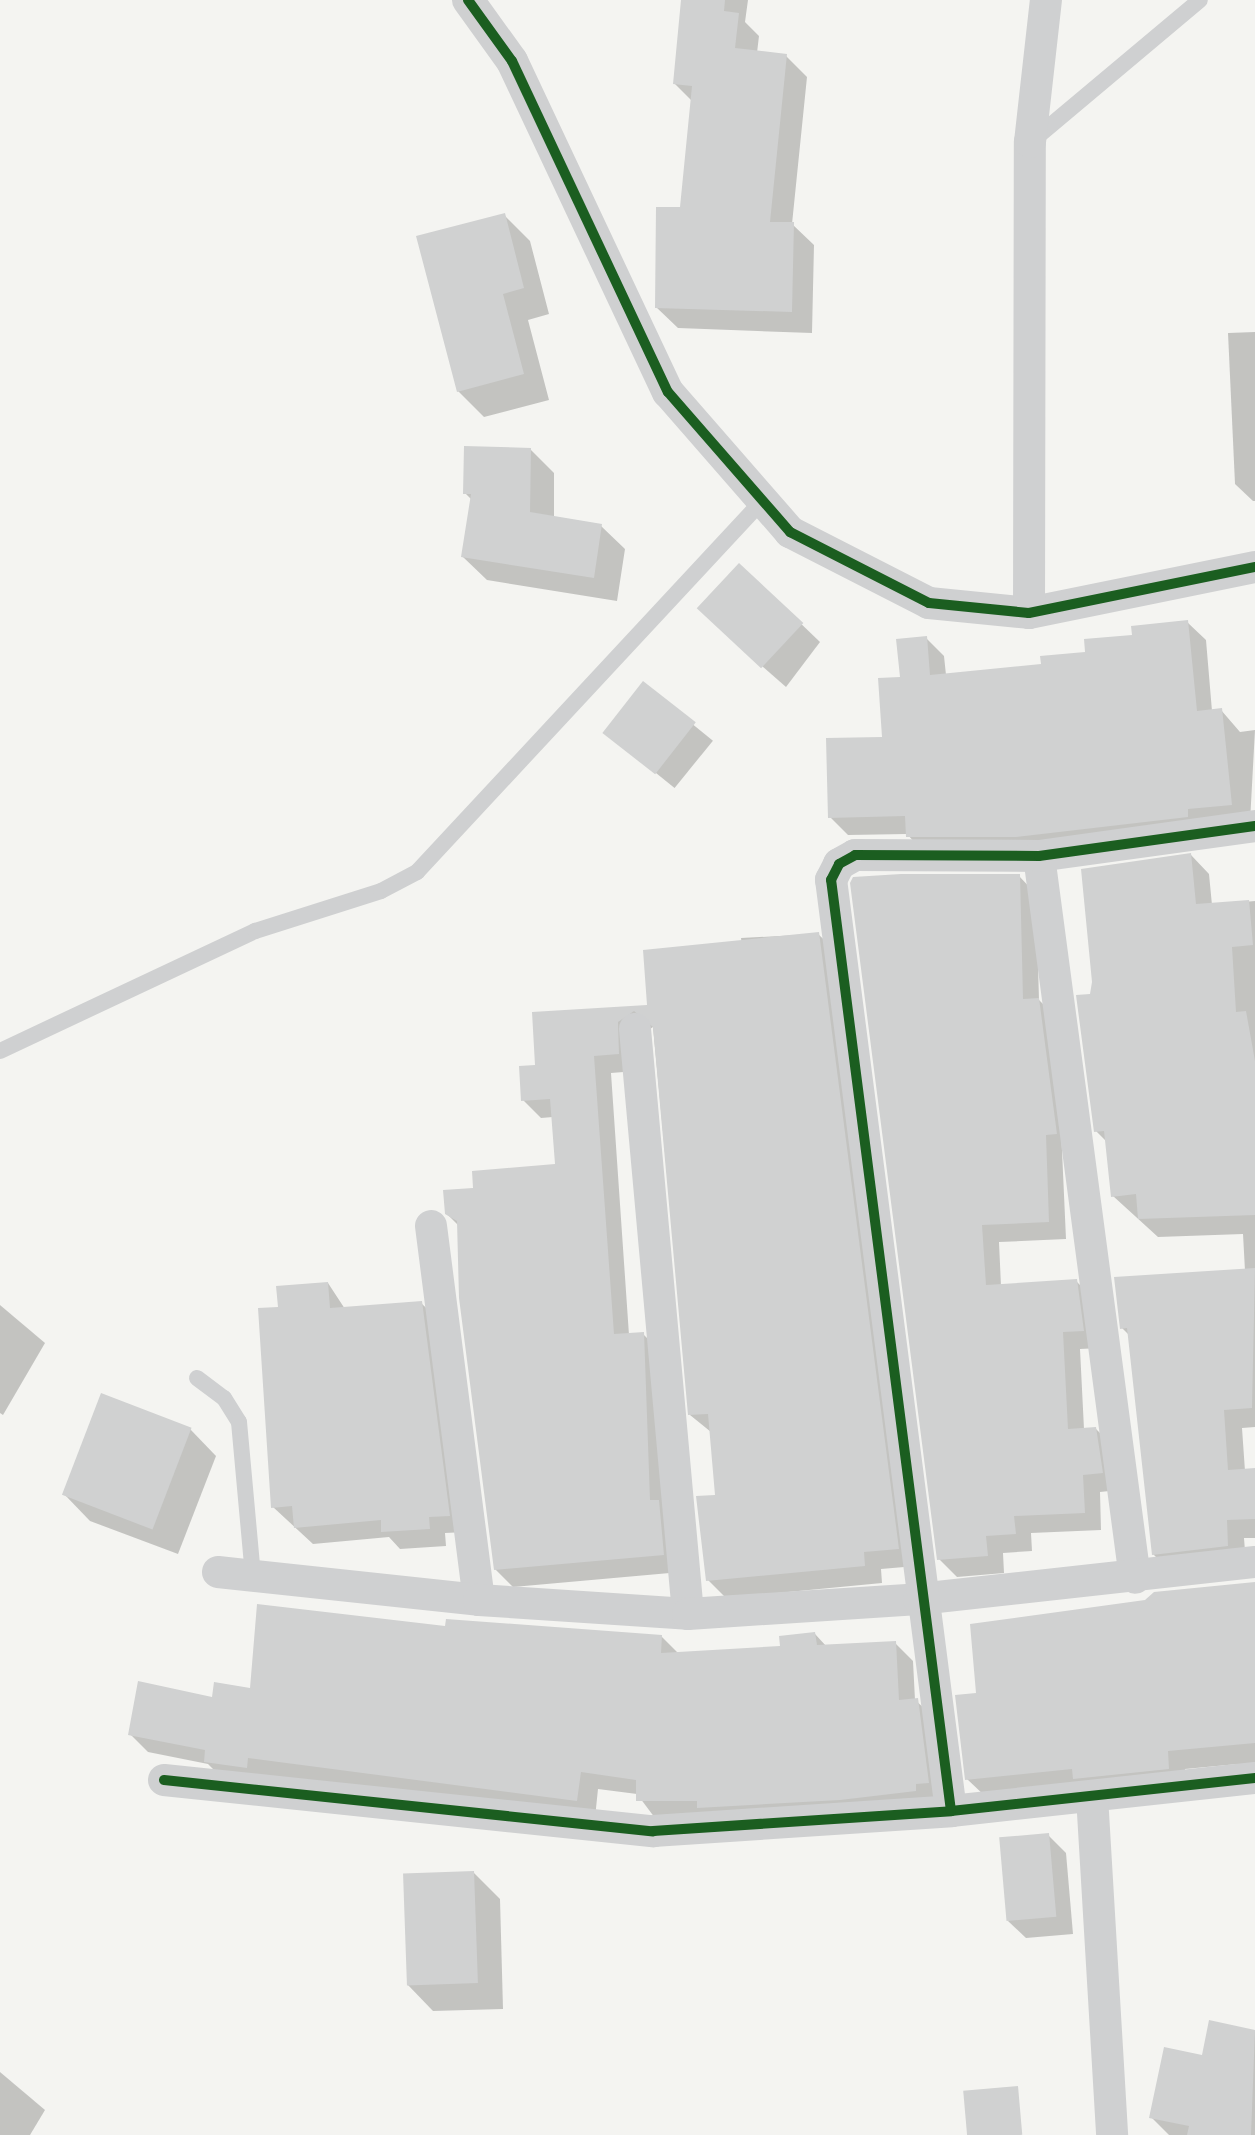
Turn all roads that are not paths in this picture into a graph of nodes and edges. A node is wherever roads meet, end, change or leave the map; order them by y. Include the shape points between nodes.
1 (468, 0) edge
2 (1046, 0) edge
3 (1200, 0) edge
4 (1030, 142) junction
5 (762, 500) junction
6 (1255, 567) edge
7 (1029, 613) junction
8 (1255, 826) edge
9 (1040, 856) junction
10 (635, 1029) dead end
11 (0, 1051) edge
12 (431, 1226) dead end
13 (197, 1378) dead end
14 (1255, 1562) edge
15 (218, 1572) dead end
16 (253, 1576) junction
17 (1135, 1578) junction
18 (919, 1599) junction
19 (479, 1600) junction
20 (688, 1614) junction
21 (1255, 1778) edge
22 (164, 1780) dead end
23 (1092, 1796) junction
24 (951, 1811) junction
25 (1112, 2135) edge

1 - 5 street via 512,61 668,392
2 - 4 street
3 - 4 lane
4 - 7 street
5 - 7 street via 790,532 929,603
5 - 11 lane via 408,878 255,931
6 - 7 street
8 - 9 street
9 - 17 street
9 - 18 street via 855,855 839,864 831,880
10 - 20 street
12 - 19 street
13 - 16 lane via 224,1398 239,1422
14 - 17 street
15 - 16 street
16 - 19 street
17 - 18 street
18 - 20 street
18 - 24 street
19 - 20 street
21 - 23 street
22 - 24 street via 653,1831
23 - 24 street
23 - 25 street

